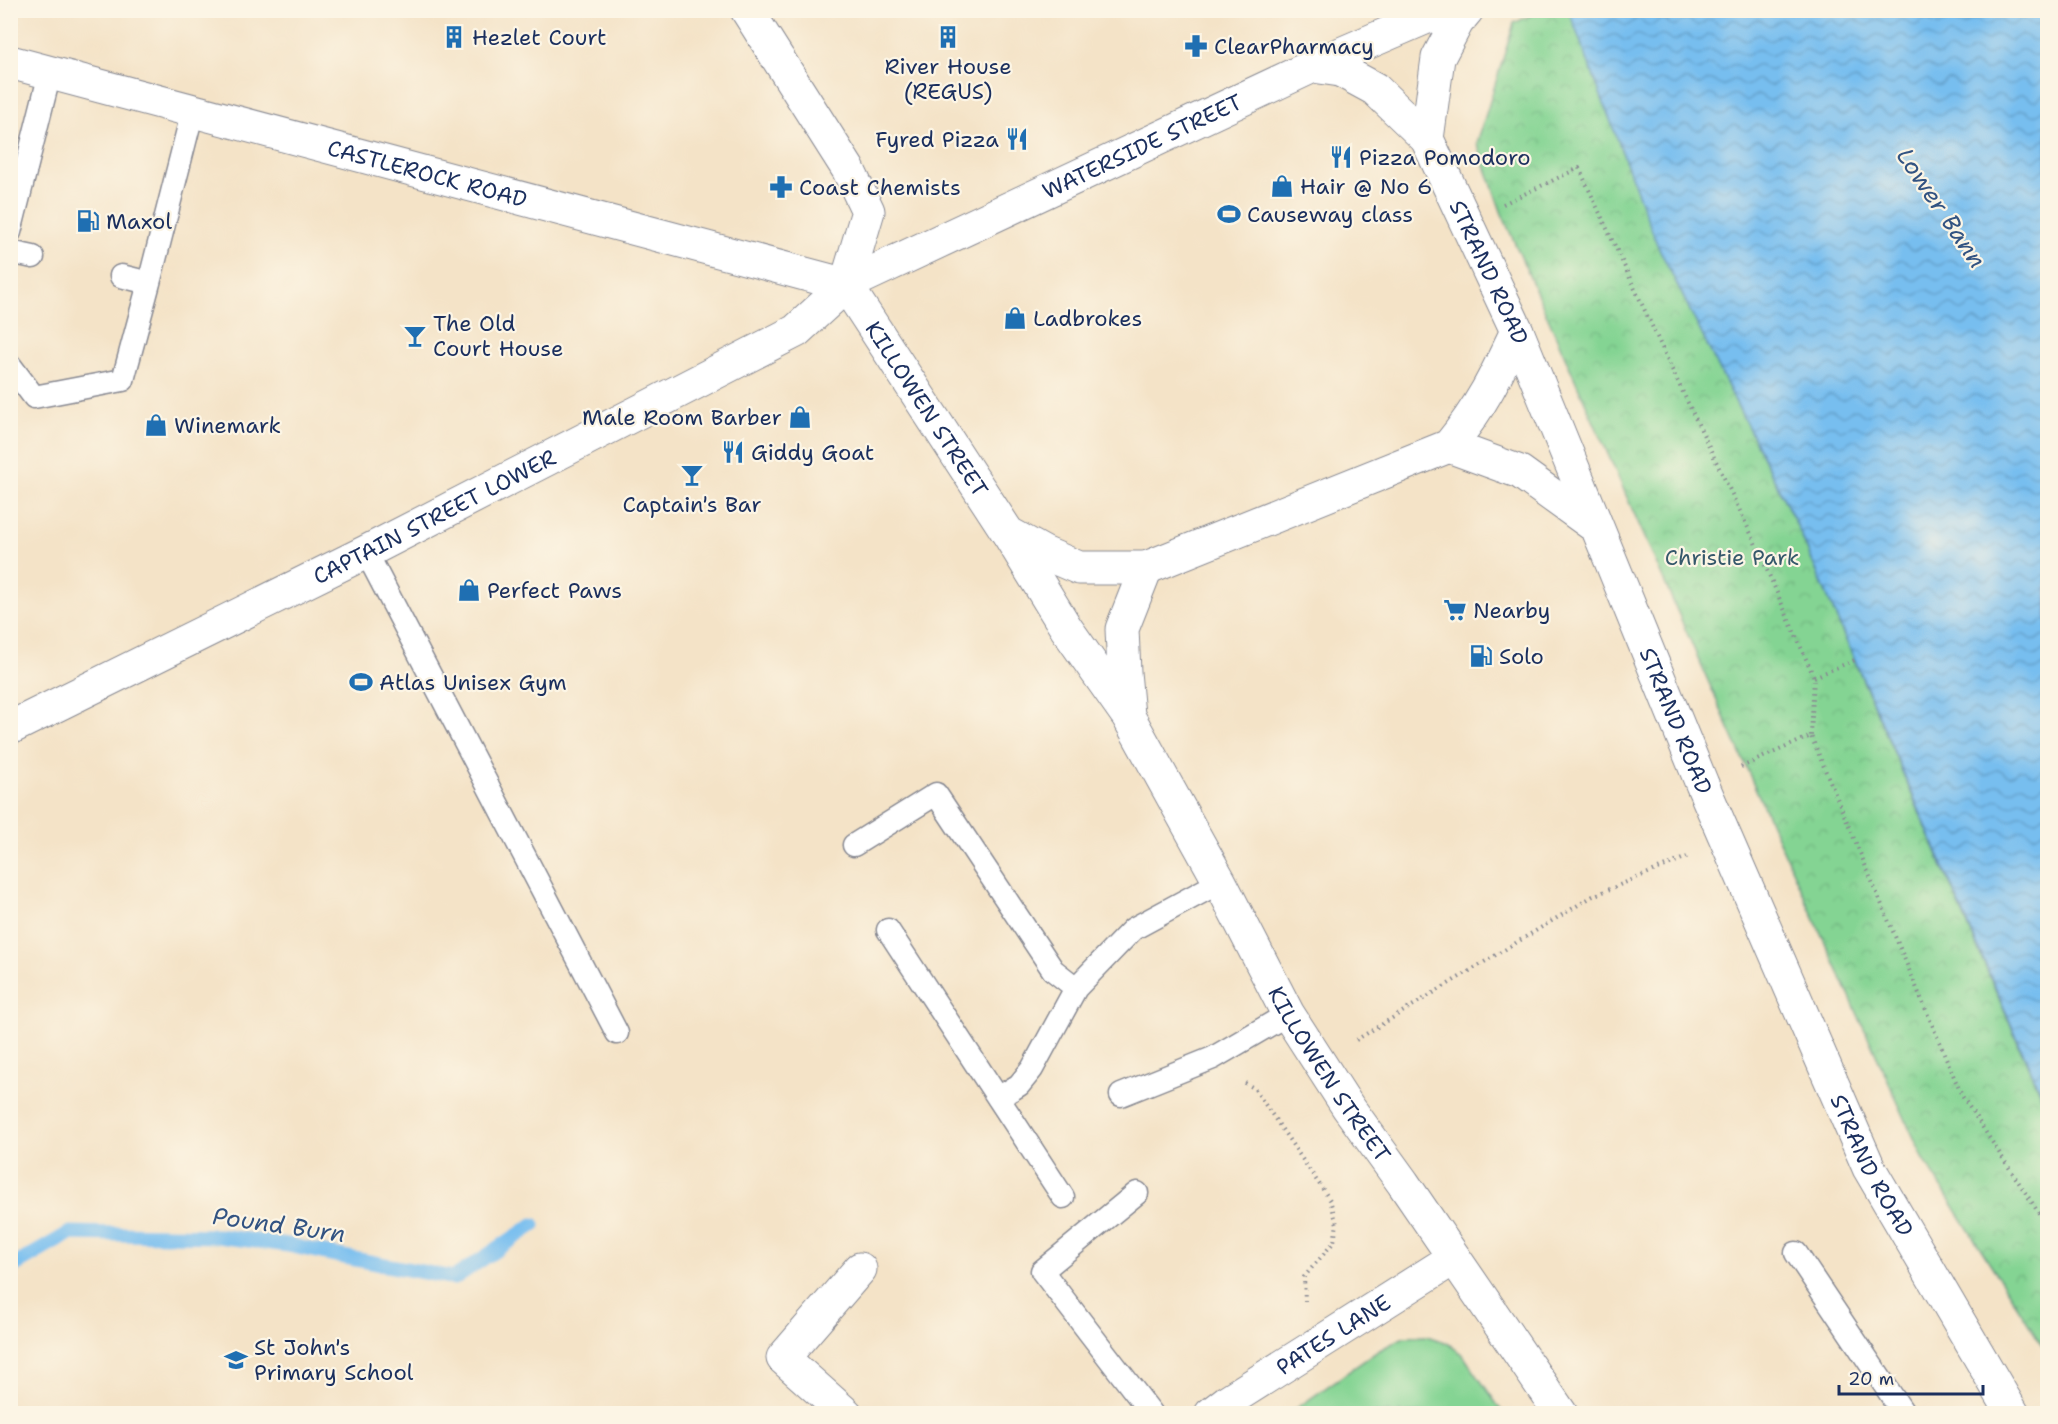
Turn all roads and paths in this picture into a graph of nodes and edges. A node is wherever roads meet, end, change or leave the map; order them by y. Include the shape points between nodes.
1 (747, 10) edge
2 (1467, 10) edge
3 (1432, 15) edge
4 (10, 62) edge
5 (1313, 66) junction
6 (50, 73) junction
7 (193, 111) junction
8 (1427, 139) junction
9 (1498, 206) dead end
10 (10, 232) edge
11 (10, 252) edge
12 (33, 257) dead end
13 (121, 276) dead end
14 (149, 283) junction
15 (846, 285) junction
16 (1517, 331) junction
17 (10, 365) edge
18 (1449, 446) junction
19 (1596, 527) junction
20 (1008, 533) junction
21 (366, 552) junction
22 (1146, 568) junction
23 (1856, 660) dead end
24 (1814, 677) junction
25 (1128, 716) junction
26 (10, 728) edge
27 (1811, 736) junction
28 (1702, 784) junction
29 (1727, 841) junction
30 (854, 845) dead end
31 (1220, 882) junction
32 (888, 930) dead end
33 (1076, 988) junction
34 (1288, 1014) junction
35 (617, 1033) dead end
36 (1213, 1058) junction
37 (1319, 1062) junction
38 (1121, 1095) dead end
39 (998, 1098) junction
40 (1137, 1193) dead end
41 (1064, 1197) dead end
42 (2048, 1227) edge
43 (1796, 1253) dead end
44 (1454, 1258) junction
45 (860, 1269) dead end
46 (1308, 1350) junction
47 (846, 1413) edge
48 (1152, 1413) edge
49 (1211, 1413) edge
50 (1561, 1413) edge
51 (1904, 1413) edge
52 (2013, 1413) edge

1 - 15 main road via 848,169 868,211
2 - 8 main road via 1438,58
3 - 5 main road, WATERSIDE STREET
4 - 6 main road, CASTLEROCK ROAD
5 - 8 main road via 1340,70 1375,89
5 - 15 main road, WATERSIDE STREET
6 - 7 main road, CASTLEROCK ROAD
6 - 10 lane
7 - 14 lane
7 - 15 main road, CASTLEROCK ROAD
8 - 16 main road, STRAND ROAD
9 - 24 path via 1579,168
11 - 12 lane
13 - 14 lane
14 - 17 lane via 123,380 34,397
15 - 20 main road, KILLOWEN STREET
15 - 21 main road, CAPTAIN STREET LOWER via 796,331
16 - 18 main road via 1493,383
16 - 19 main road, STRAND ROAD
18 - 19 main road via 1520,472
18 - 22 main road
19 - 28 main road, STRAND ROAD
20 - 22 main road, KILLOWEN STREET via 1079,568
20 - 25 main road, KILLOWEN STREET via 1066,628
21 - 26 main road, CAPTAIN STREET LOWER
21 - 35 lane
22 - 25 main road, KILLOWEN STREET via 1122,629
23 - 24 path
24 - 27 path
25 - 31 main road, KILLOWEN STREET
27 - 28 path
27 - 42 path via 1962,1096
28 - 29 main road, STRAND ROAD
29 - 37 path via 1593,896
29 - 52 main road, STRAND ROAD via 1869,1168
30 - 33 lane via 936,794 1053,970
31 - 33 lane via 1134,929
31 - 34 main road, KILLOWEN STREET
32 - 39 lane
33 - 39 lane via 1032,1069 1019,1085
34 - 36 lane
34 - 37 main road, KILLOWEN STREET
36 - 38 lane
36 - 46 path via 1254,1088 1330,1200 1337,1224 1334,1242 1304,1277
37 - 44 main road, KILLOWEN STREET
39 - 41 lane
40 - 48 lane via 1042,1271
43 - 51 lane
44 - 46 main road, PATES LANE
44 - 50 main road, KILLOWEN STREET
45 - 47 main road via 783,1358
46 - 49 main road, PATES LANE

